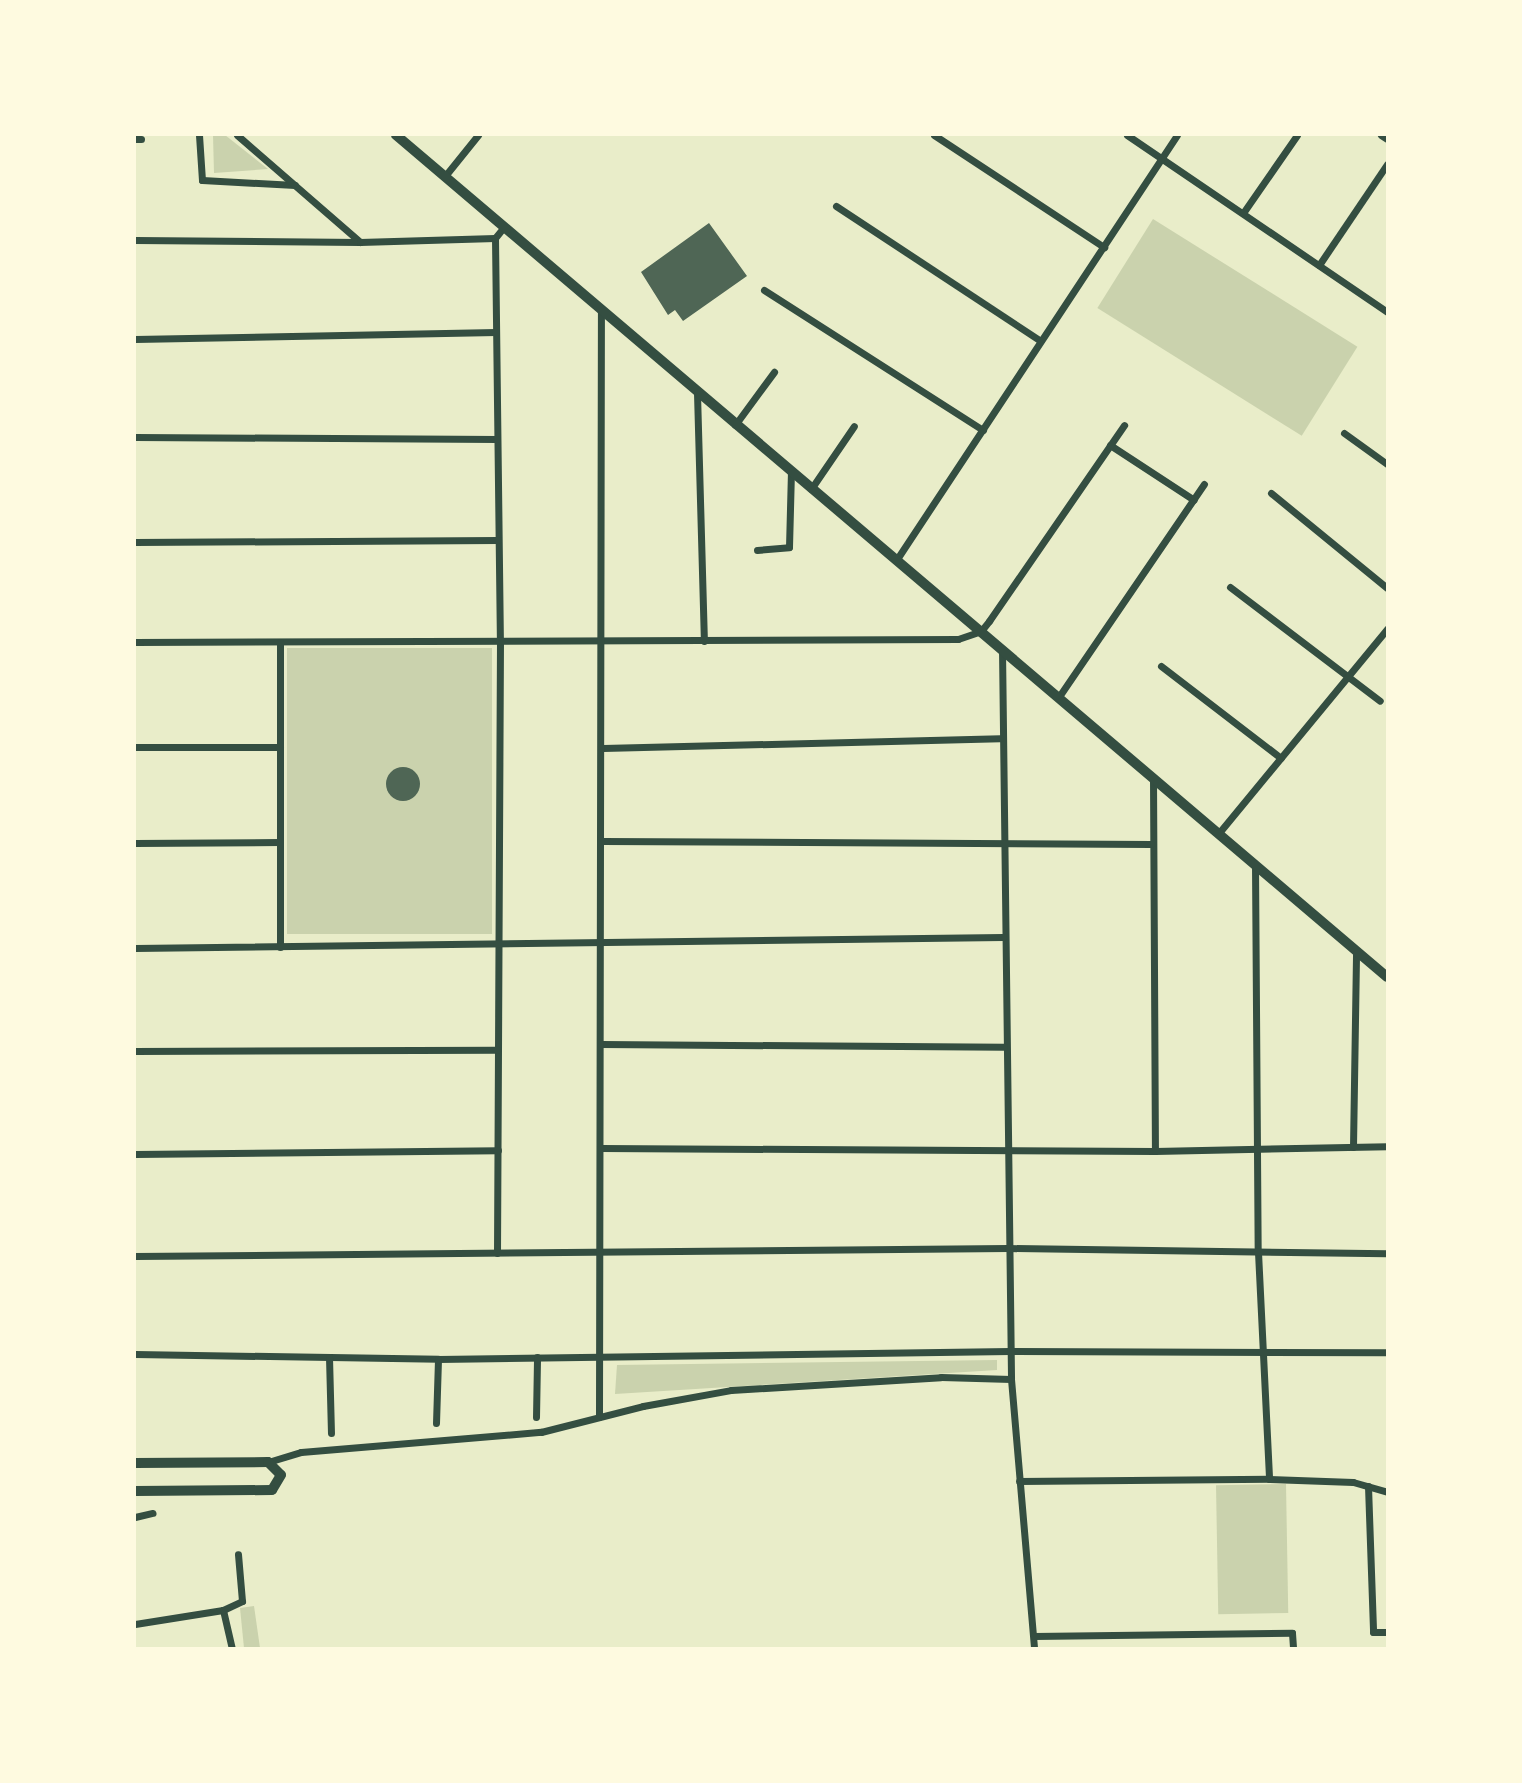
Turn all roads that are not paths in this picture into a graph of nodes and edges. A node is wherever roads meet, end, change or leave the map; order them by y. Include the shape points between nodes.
1 (199, 135) edge
2 (237, 135) edge
3 (397, 135) edge
4 (478, 135) edge
5 (934, 135) edge
6 (1127, 135) edge
7 (1177, 135) edge
8 (1297, 135) edge
9 (1381, 135) edge
10 (1387, 139) edge
11 (1162, 158) junction
12 (1387, 164) edge
13 (445, 176) junction
14 (295, 185) junction
15 (836, 206) dead end
16 (1243, 213) junction
17 (504, 227) junction
18 (495, 238) junction
19 (135, 240) edge
20 (360, 243) junction
21 (1104, 247) junction
22 (1319, 265) junction
23 (764, 290) dead end
24 (601, 310) junction
25 (1387, 312) edge
26 (496, 332) junction
27 (135, 338) edge
28 (1041, 341) junction
29 (774, 372) dead end
30 (697, 393) junction
31 (735, 425) junction
32 (1125, 425) dead end
33 (854, 426) dead end
34 (982, 430) junction
35 (1344, 433) dead end
36 (135, 437) edge
37 (498, 439) junction
38 (1110, 445) junction
39 (1387, 464) edge
40 (791, 472) junction
41 (1204, 484) dead end
42 (811, 489) junction
43 (1271, 493) dead end
44 (1194, 500) junction
45 (498, 540) junction
46 (135, 542) edge
47 (757, 550) dead end
48 (897, 559) junction
49 (1230, 587) dead end
50 (1387, 588) edge
51 (1387, 629) edge
52 (981, 631) junction
53 (500, 641) junction
54 (603, 641) junction
55 (704, 641) junction
56 (135, 642) edge
57 (280, 642) junction
58 (1002, 648) junction
59 (1161, 666) dead end
60 (1349, 676) junction
61 (1058, 698) junction
62 (1380, 701) dead end
63 (1000, 738) junction
64 (135, 747) edge
65 (280, 747) junction
66 (603, 748) junction
67 (1281, 758) junction
68 (1153, 778) junction
69 (1218, 834) junction
70 (603, 841) junction
71 (280, 842) junction
72 (135, 843) edge
73 (1002, 843) junction
74 (1151, 844) junction
75 (1255, 865) junction
76 (1003, 937) junction
77 (601, 942) junction
78 (497, 943) junction
79 (280, 947) junction
80 (135, 948) edge
81 (1356, 951) junction
82 (1387, 977) edge
83 (601, 1044) junction
84 (1004, 1047) junction
85 (497, 1050) junction
86 (135, 1051) edge
87 (1387, 1146) edge
88 (1006, 1147) junction
89 (1353, 1147) junction
90 (601, 1148) junction
91 (1258, 1149) junction
92 (498, 1150) junction
93 (1155, 1151) junction
94 (135, 1154) edge
95 (1008, 1248) junction
96 (601, 1251) junction
97 (1258, 1252) junction
98 (497, 1253) junction
99 (1387, 1253) edge
100 (135, 1256) edge
101 (1010, 1351) junction
102 (1387, 1352) edge
103 (135, 1354) edge
104 (1263, 1354) junction
105 (603, 1356) junction
106 (329, 1357) junction
107 (537, 1357) junction
108 (438, 1359) junction
109 (1011, 1379) junction
110 (536, 1417) dead end
111 (600, 1418) junction
112 (436, 1423) dead end
113 (331, 1433) dead end
114 (268, 1462) junction
115 (135, 1463) edge
116 (1269, 1479) junction
117 (1019, 1481) junction
118 (1368, 1486) junction
119 (135, 1491) edge
120 (1387, 1492) edge
121 (153, 1513) dead end
122 (135, 1517) edge
123 (238, 1554) dead end
124 (223, 1610) junction
125 (135, 1625) edge
126 (1387, 1632) edge
127 (1034, 1636) junction
128 (232, 1648) edge
129 (1034, 1648) edge
130 (1293, 1648) edge

1 - 14 street via 202,180
2 - 14 street
3 - 13 main road
4 - 13 street
5 - 21 street
6 - 11 street
7 - 11 street
8 - 16 street
9 - 10 street
11 - 16 street
11 - 21 street
12 - 22 street
13 - 17 main road
14 - 20 street
15 - 28 street
16 - 22 street
17 - 18 street
17 - 24 main road
18 - 20 street
18 - 26 street
19 - 20 street
21 - 28 street
22 - 25 street
23 - 34 street
24 - 30 main road
24 - 54 street
26 - 27 street
26 - 37 street
28 - 34 street
29 - 31 street
30 - 31 main road
30 - 55 street
31 - 40 main road
32 - 38 street
33 - 42 street
34 - 48 street
35 - 39 street
36 - 37 street
37 - 45 street
38 - 44 street
38 - 52 street
40 - 42 main road
40 - 47 street via 789,547
41 - 44 street
42 - 48 main road
43 - 50 street
44 - 61 street
45 - 46 street
45 - 53 street
48 - 52 main road
49 - 60 street
51 - 60 street
52 - 55 street via 958,639
52 - 58 main road
53 - 54 street
53 - 57 street
53 - 78 street
54 - 55 street
54 - 66 street
56 - 57 street
57 - 65 street
58 - 61 main road
58 - 63 street
59 - 67 street
60 - 62 street
60 - 67 street
61 - 68 main road
63 - 66 street
63 - 73 street
64 - 65 street
65 - 71 street
66 - 70 street
67 - 69 street
68 - 69 main road
68 - 74 street
69 - 75 main road
70 - 73 street
70 - 77 street
71 - 72 street
71 - 79 street
73 - 74 street
73 - 76 street
74 - 93 street
75 - 81 main road
75 - 91 street
76 - 77 street
76 - 84 street
77 - 78 street
77 - 83 street
78 - 79 street
78 - 85 street
79 - 80 street
81 - 82 main road
81 - 89 street
83 - 84 street
83 - 90 street
84 - 88 street
85 - 86 street
85 - 92 street
87 - 89 street
88 - 90 street
88 - 93 street
88 - 95 street
89 - 91 street
90 - 96 street
91 - 93 street
91 - 97 street
92 - 94 street
92 - 98 street
95 - 96 street
95 - 97 street
95 - 101 street
96 - 98 street
96 - 105 street
97 - 99 street
97 - 104 street
98 - 100 street
101 - 104 street
101 - 105 street
101 - 109 street
102 - 104 street
103 - 106 street
104 - 116 street
105 - 107 street
105 - 111 street
106 - 108 street
106 - 113 street
107 - 108 street
107 - 110 street
108 - 112 street
109 - 111 street via 941,1377 731,1390
109 - 117 street
111 - 114 street via 541,1432 301,1452
114 - 115 street
114 - 119 street via 281,1475 272,1490
116 - 117 street
116 - 118 street
117 - 127 street
118 - 120 street
118 - 126 street via 1373,1632
121 - 122 street
123 - 124 street via 242,1601
124 - 125 street
124 - 128 street
127 - 129 street
127 - 130 street via 1292,1633

